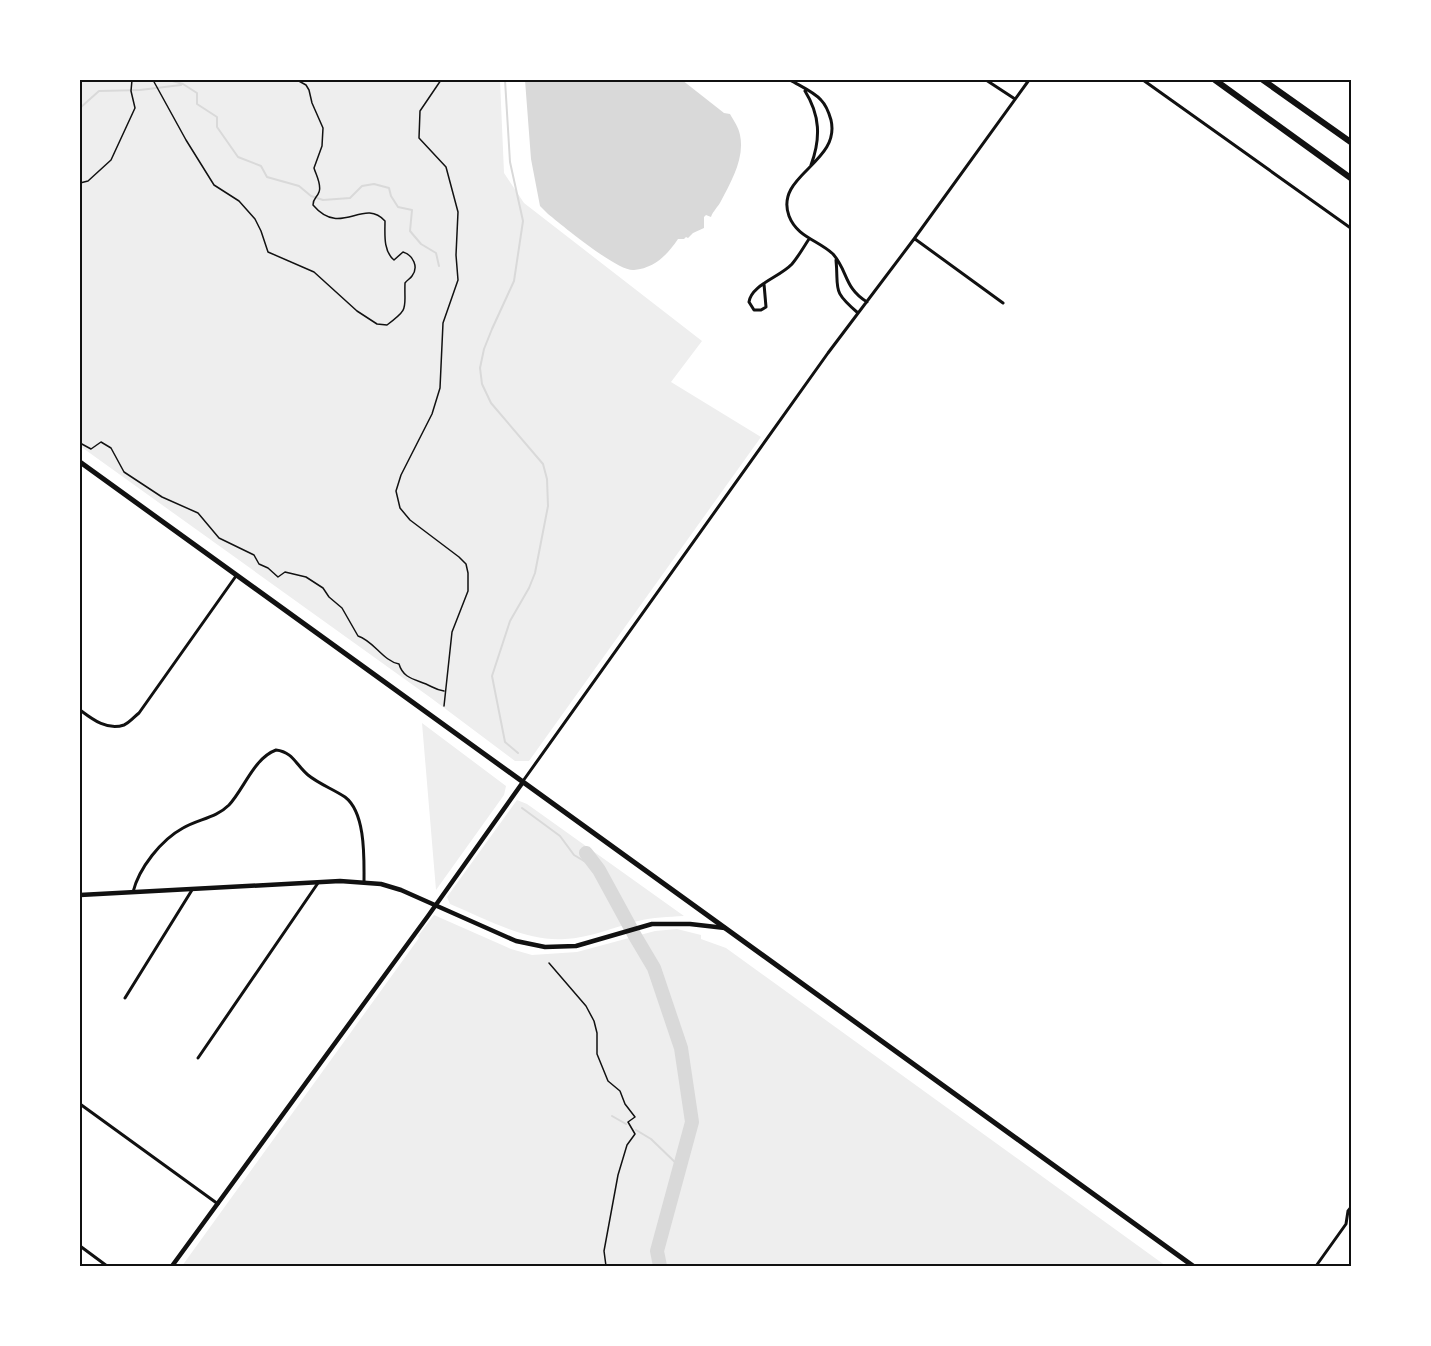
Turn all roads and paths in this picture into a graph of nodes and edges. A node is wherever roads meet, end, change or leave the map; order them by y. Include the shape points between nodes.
1 (132, 80) edge
2 (153, 80) edge
3 (297, 80) edge
4 (441, 80) edge
5 (790, 80) edge
6 (986, 80) edge
7 (1029, 80) edge
8 (1143, 80) edge
9 (1215, 80) edge
10 (1263, 80) edge
11 (804, 90) junction
12 (1015, 99) junction
13 (1352, 143) edge
14 (811, 165) junction
15 (1352, 179) edge
16 (80, 183) edge
17 (1352, 229) edge
18 (809, 239) junction
19 (914, 239) junction
20 (836, 258) junction
21 (764, 284) junction
22 (867, 302) junction
23 (1003, 303) dead end
24 (858, 312) junction
25 (80, 443) edge
26 (80, 462) edge
27 (237, 574) junction
28 (445, 691) junction
29 (444, 706) dead end
30 (80, 711) edge
31 (523, 782) junction
32 (364, 882) junction
33 (318, 883) junction
34 (193, 889) junction
35 (133, 892) junction
36 (80, 894) edge
37 (436, 905) junction
38 (724, 928) junction
39 (549, 963) dead end
40 (125, 998) dead end
41 (198, 1058) dead end
42 (80, 1104) edge
43 (218, 1204) junction
44 (1352, 1206) edge
45 (80, 1246) edge
46 (107, 1266) edge
47 (172, 1266) edge
48 (606, 1266) edge
49 (1193, 1266) edge
50 (1316, 1266) edge

1 - 16 path via 135,108 111,159 88,181
2 - 3 path via 214,185 239,201 255,219 267,252 314,272 357,311 377,324 387,325 406,304 405,284 413,275 414,260 403,252 394,260 390,257 385,221 381,218 358,214 342,220 330,219 313,206 320,192 314,168 323,128 309,90
4 - 28 path via 420,111 419,138 446,167 458,212 458,280 443,323 440,388 396,490 400,508 410,520 466,564 468,591 452,632
5 - 11 street
6 - 12 street
7 - 12 street
8 - 17 street
9 - 15 highway
10 - 13 highway
11 - 14 street via 818,122 818,142
11 - 14 street via 823,102 832,124 826,151
12 - 19 street
14 - 18 street via 793,184 787,209 796,228
18 - 20 street
18 - 21 street via 792,263
19 - 22 street
19 - 23 street
20 - 22 street via 850,287
20 - 24 street via 837,289
21 - 21 street via 751,294 749,302 754,310 766,307
22 - 24 street
24 - 31 street
25 - 28 path via 91,449 101,442 111,448 124,472 162,497 198,513 219,538 254,555 259,564 278,577 285,572 306,577 323,588 342,608 358,636 399,664 412,680
26 - 27 main road
27 - 30 street via 139,713 124,725 109,726
27 - 31 main road
28 - 29 path
31 - 37 main road
31 - 38 main road
32 - 33 main road
32 - 35 street via 362,840 351,803 309,776 290,754 276,750 264,756 222,811 184,827 166,842 140,873
32 - 37 main road via 401,890
33 - 34 main road
33 - 41 street
34 - 35 main road
34 - 40 street
35 - 36 main road
37 - 38 main road via 516,941 545,947 576,946 652,924
37 - 43 main road
38 - 49 main road
39 - 48 path via 586,1006 594,1022 597,1054 608,1081 620,1091 635,1117 628,1122 635,1134 627,1145 616,1186 604,1251
42 - 43 street
43 - 47 main road
44 - 50 street via 1346,1224
45 - 46 street

